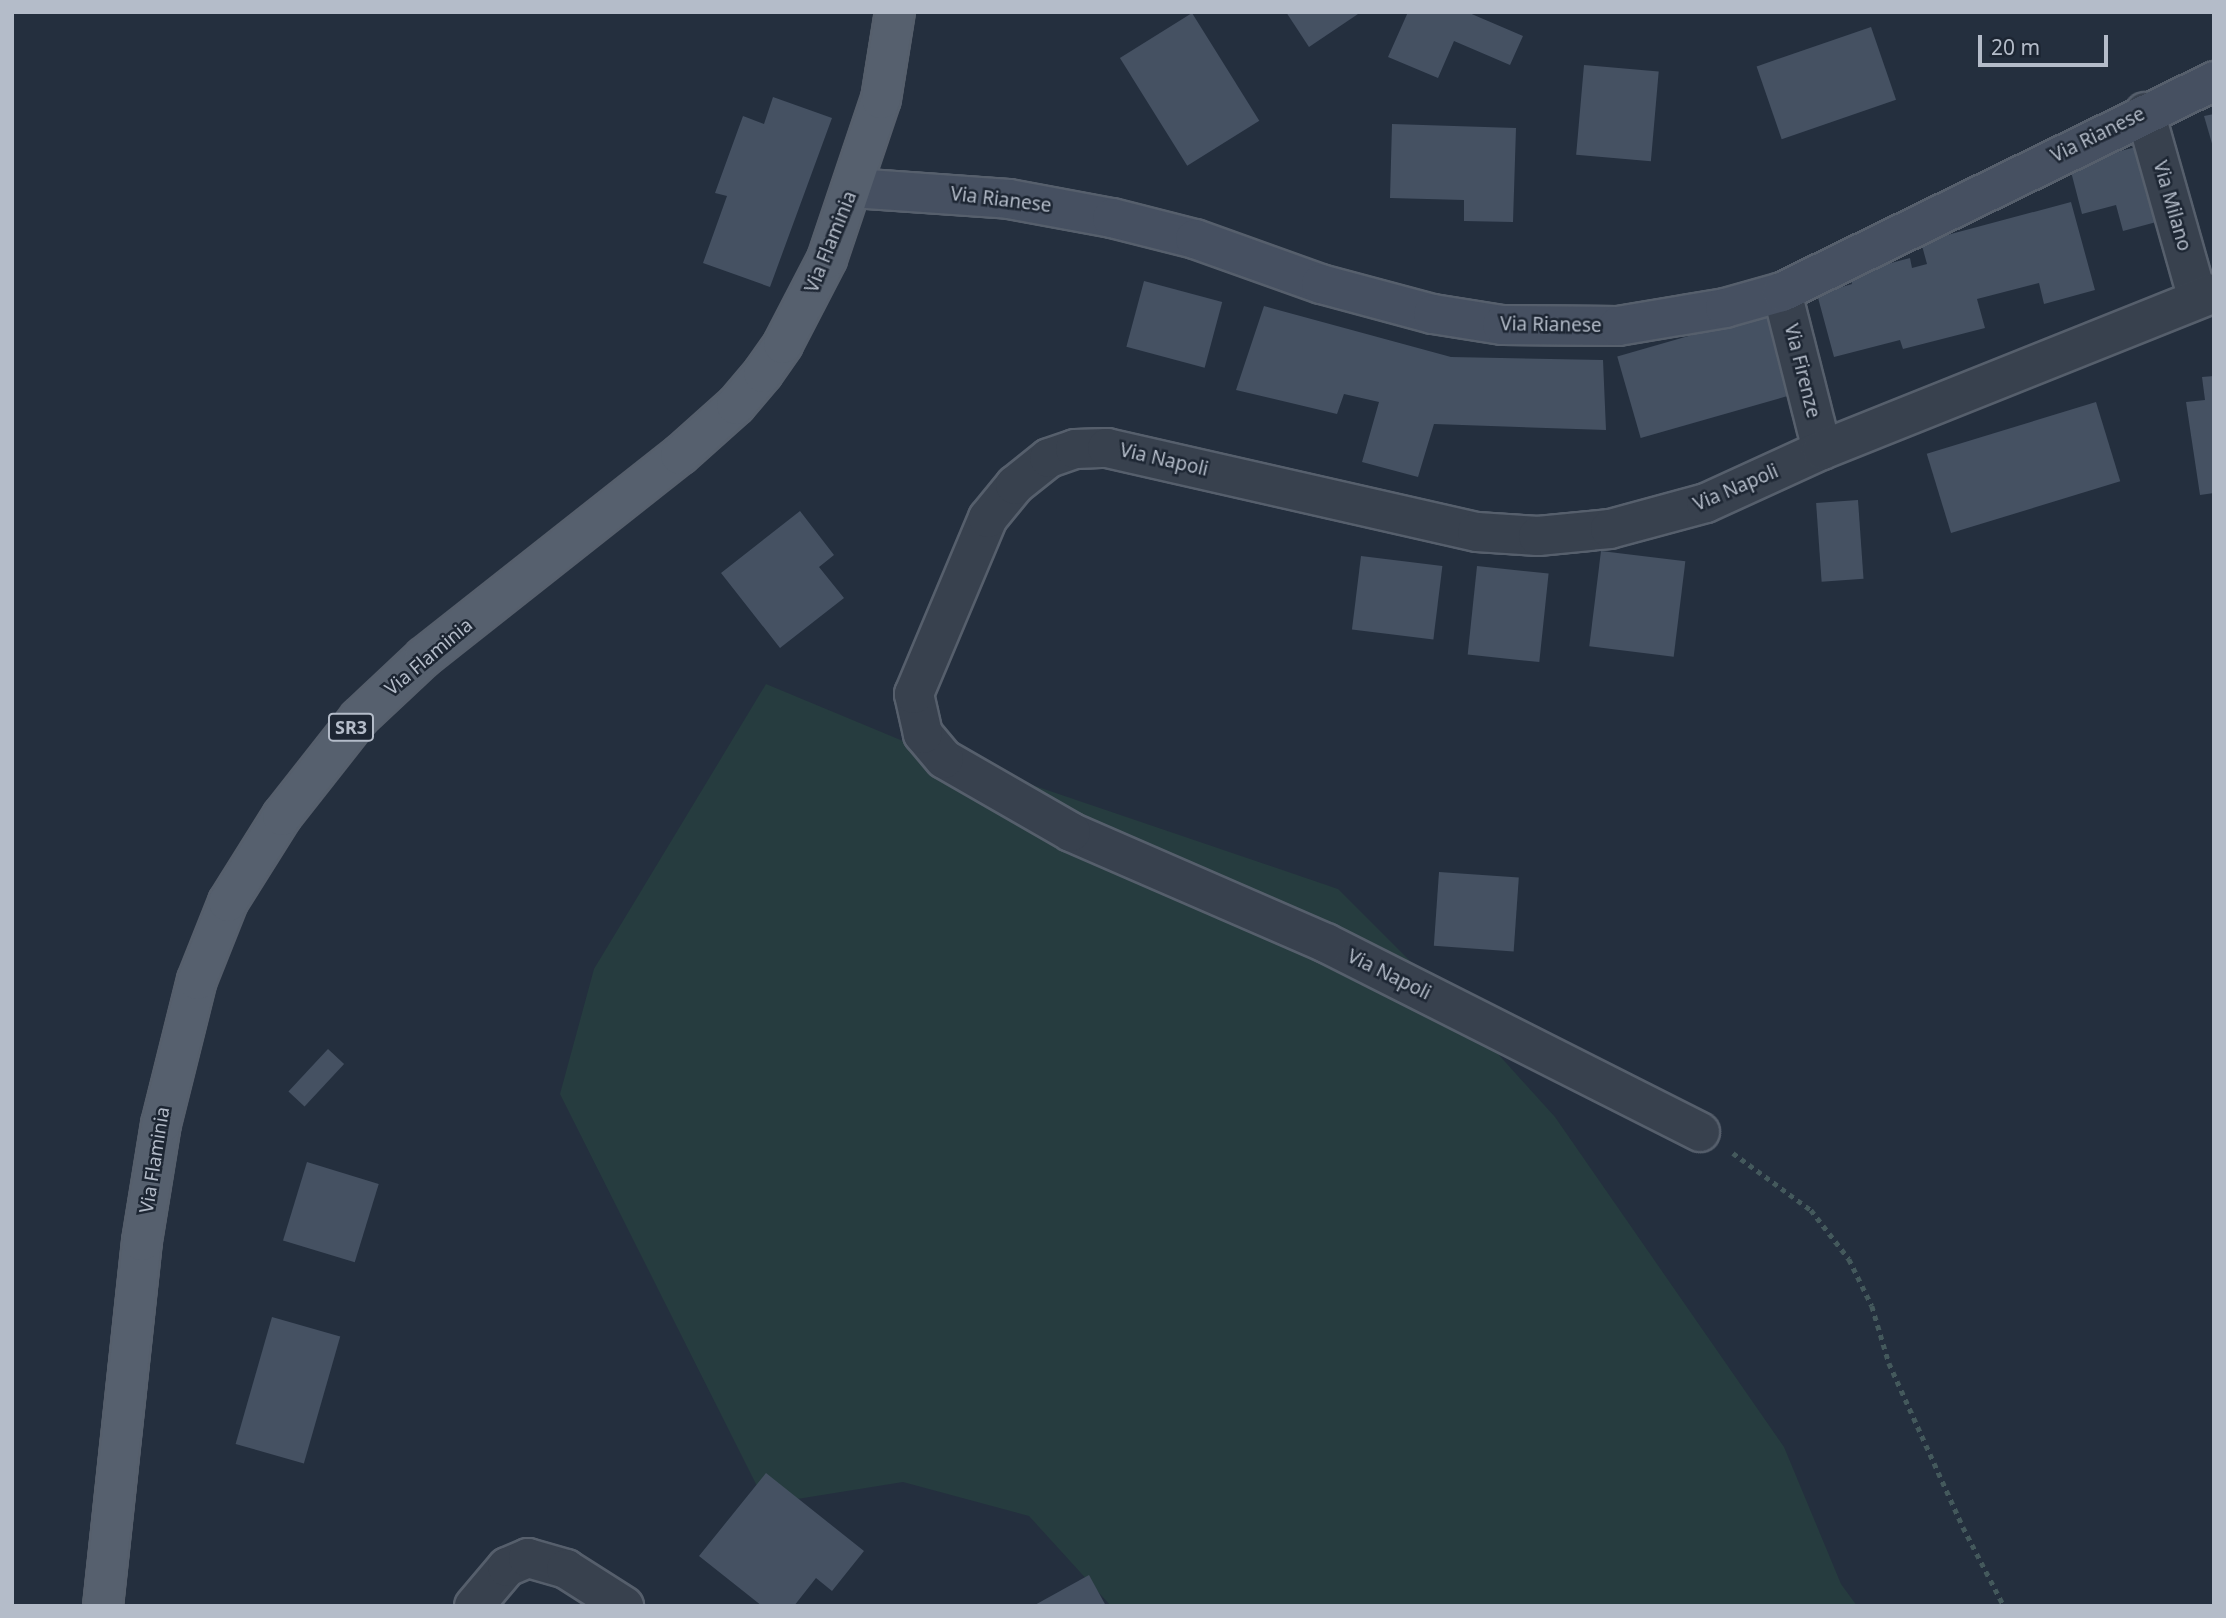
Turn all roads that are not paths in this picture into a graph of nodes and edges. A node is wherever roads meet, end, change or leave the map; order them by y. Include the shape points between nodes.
1 (895, 12) edge
2 (2214, 81) edge
3 (2145, 112) junction
4 (853, 188) junction
5 (1782, 292) junction
6 (2206, 296) edge
7 (1822, 450) junction
8 (1700, 1132) road end
9 (103, 1606) edge
10 (474, 1606) edge
11 (624, 1606) edge

1 - 4 main road, Via Flaminia / SR3 via 881,99
2 - 3 main road, Via Rianese
3 - 5 main road, Via Rianese
3 - 6 street, Via Milano
4 - 5 main road, Via Rianese via 1009,199 1112,218 1195,239 1358,295 1503,325 1635,324 1725,308
4 - 9 main road, Via Flaminia / SR3 via 807,302 750,389 639,490 424,657 359,718 282,816 228,902 197,980 160,1124 142,1241
5 - 7 street, Via Firenze
6 - 7 street, Via Napoli
7 - 8 street, Via Napoli via 1736,491 1675,513 1593,532 1519,536 1421,521 1123,449 1075,449 1039,464 996,505 980,531 914,694 923,734 944,759 1037,814 1111,851 1326,943
10 - 11 street via 508,1567 528,1558 566,1569

